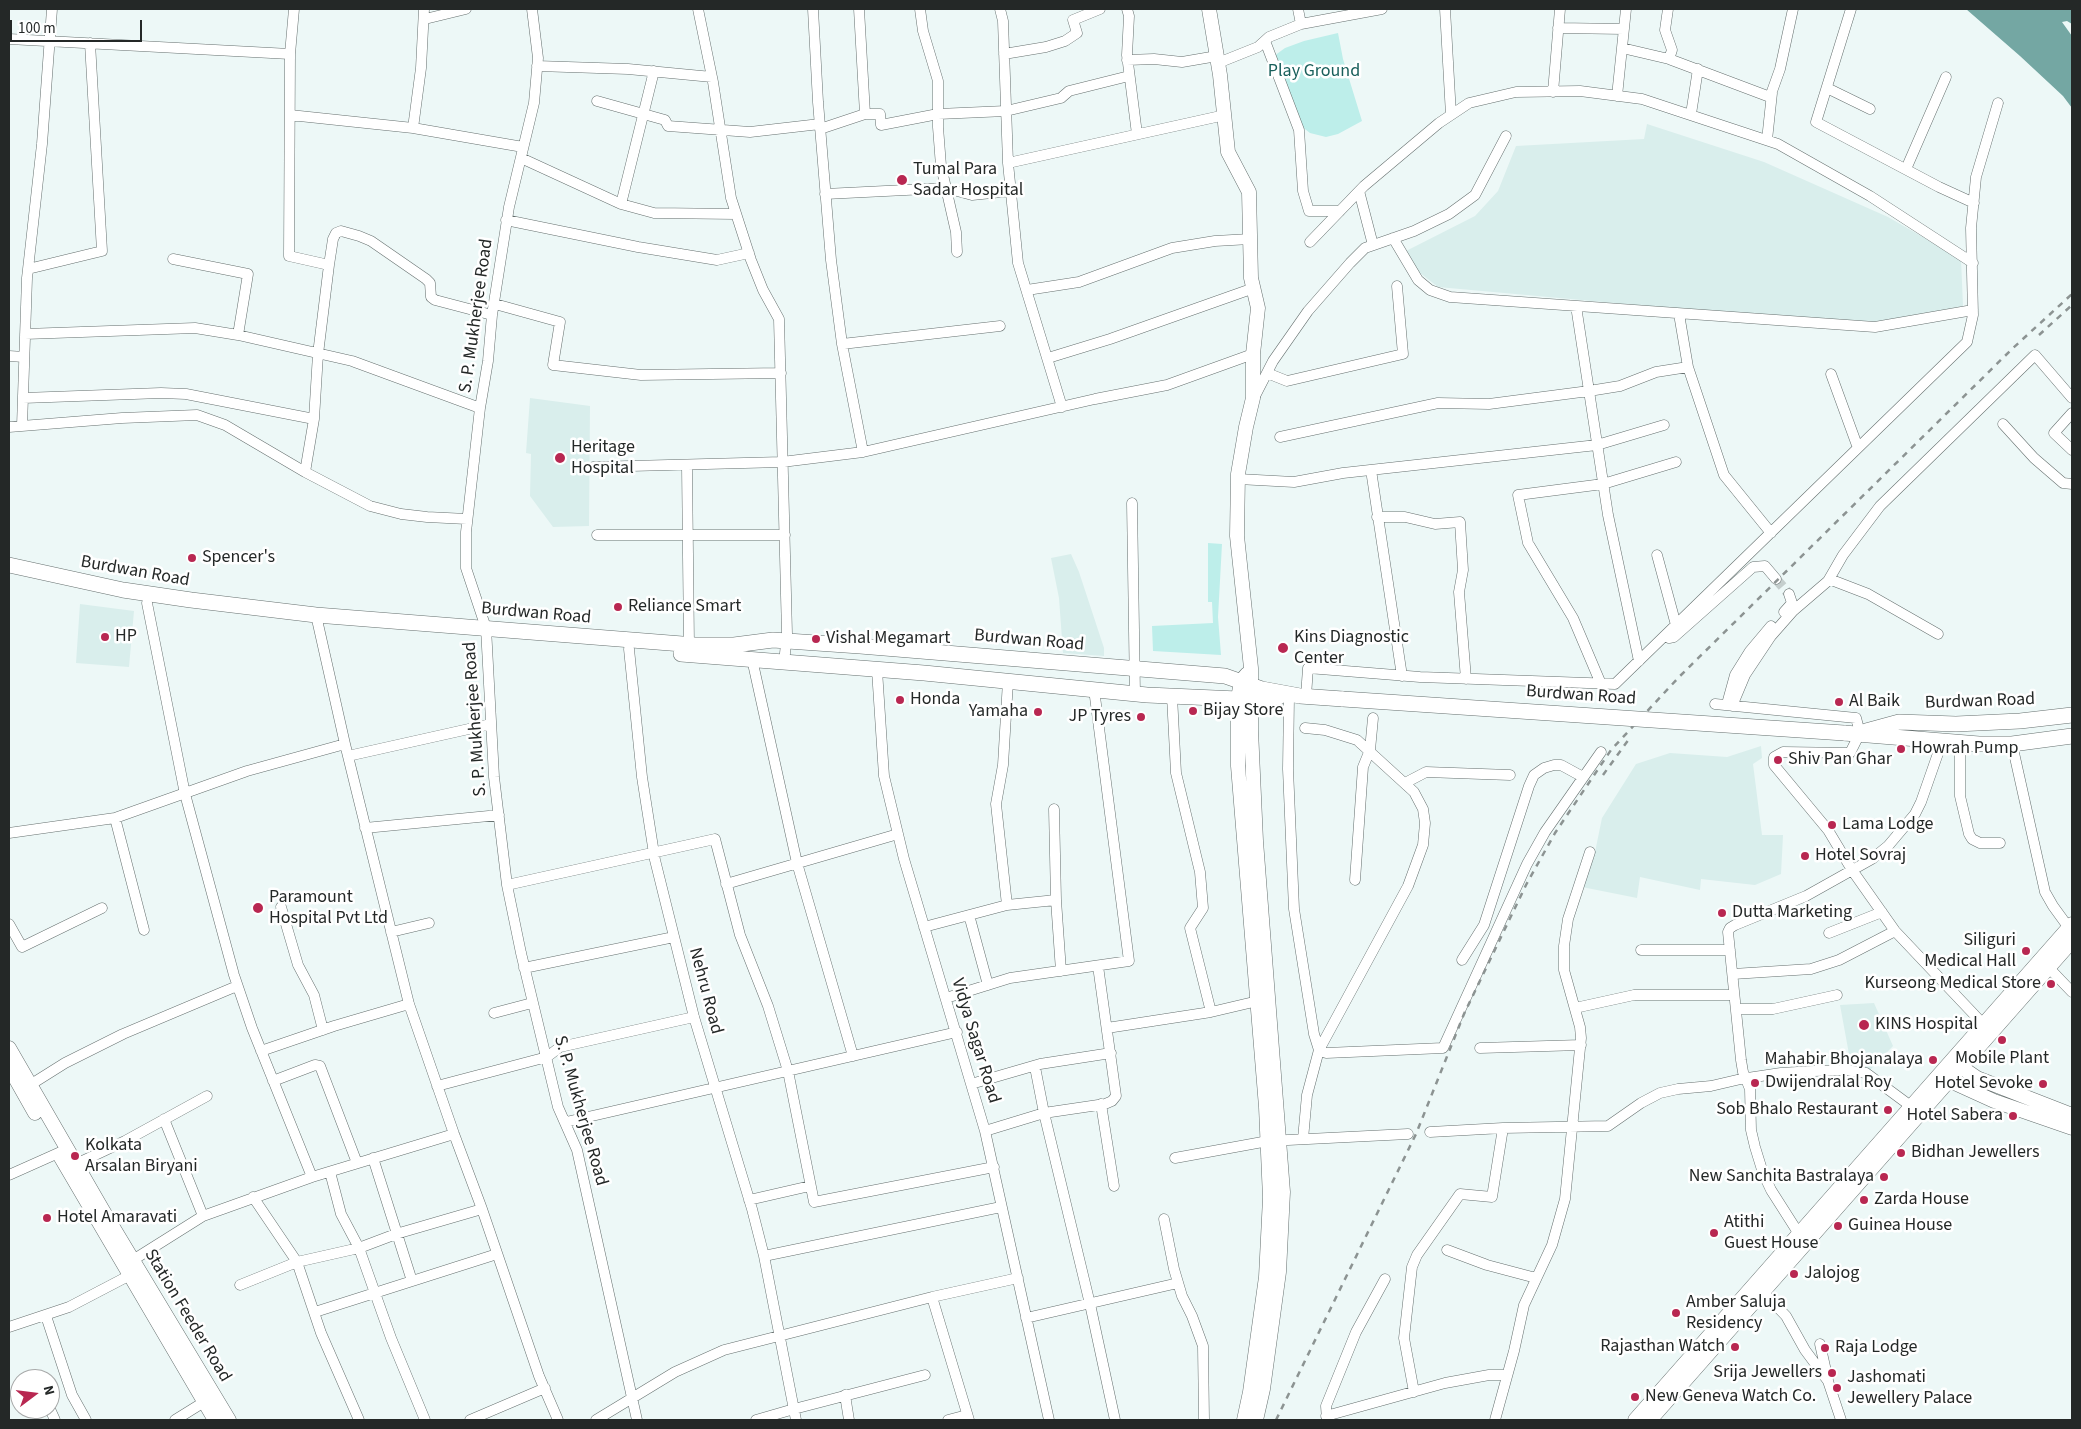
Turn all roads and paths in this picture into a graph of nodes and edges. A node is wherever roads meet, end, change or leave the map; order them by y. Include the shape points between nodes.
1 (52, 9) edge
2 (294, 9) edge
3 (466, 9) edge
4 (532, 9) edge
5 (698, 9) edge
6 (813, 9) edge
7 (859, 9) edge
8 (920, 9) edge
9 (1000, 9) edge
10 (1100, 9) edge
11 (1127, 9) edge
12 (1209, 9) edge
13 (1298, 9) edge
14 (1382, 9) edge
15 (1445, 9) edge
16 (1560, 9) edge
17 (1626, 9) edge
18 (1668, 9) edge
19 (1793, 9) edge
20 (1851, 9) edge
21 (1357, 11) edge
22 (424, 14) edge
23 (1301, 24) junction
24 (1558, 28) junction
25 (1624, 29) junction
26 (9, 39) edge
27 (50, 41) junction
28 (1265, 41) junction
29 (90, 43) junction
30 (1622, 48) junction
31 (290, 54) junction
32 (1004, 54) junction
33 (1669, 59) junction
34 (1127, 60) junction
35 (1218, 60) junction
36 (537, 66) junction
37 (1698, 69) junction
38 (654, 71) junction
39 (1129, 76) junction
40 (1946, 76) dead end
41 (712, 77) junction
42 (1827, 88) junction
43 (1552, 92) junction
44 (1772, 93) junction
45 (1617, 96) junction
46 (597, 101) dead end
47 (1998, 103) dead end
48 (1870, 109) dead end
49 (1006, 111) junction
50 (643, 114) junction
51 (865, 114) junction
52 (938, 114) junction
53 (1691, 114) junction
54 (290, 115) junction
55 (1224, 115) junction
56 (1451, 115) junction
57 (820, 126) junction
58 (413, 128) junction
59 (720, 130) junction
60 (1137, 134) junction
61 (1506, 136) dead end
62 (1767, 140) junction
63 (524, 147) junction
64 (521, 158) junction
65 (1008, 163) junction
66 (1906, 169) junction
67 (946, 188) junction
68 (1011, 191) junction
69 (1359, 191) junction
70 (825, 194) junction
71 (1974, 203) junction
72 (621, 204) junction
73 (1340, 211) junction
74 (736, 214) junction
75 (506, 220) junction
76 (1393, 238) junction
77 (1250, 239) junction
78 (1310, 242) dead end
79 (1373, 245) junction
80 (957, 252) dead end
81 (748, 254) junction
82 (173, 259) dead end
83 (1973, 263) junction
84 (329, 265) junction
85 (28, 269) junction
86 (1397, 286) dead end
87 (1254, 288) junction
88 (1027, 290) junction
89 (495, 304) junction
90 (1576, 306) junction
91 (1973, 310) junction
92 (1679, 314) junction
93 (492, 315) junction
94 (1000, 326) dead end
95 (25, 334) junction
96 (238, 335) junction
97 (842, 344) junction
98 (318, 354) junction
99 (1253, 354) junction
100 (9, 356) edge
101 (24, 358) junction
102 (1048, 358) junction
103 (1688, 367) junction
104 (781, 373) junction
105 (1267, 373) junction
106 (1831, 374) dead end
107 (1589, 391) junction
108 (23, 398) junction
109 (1253, 398) junction
110 (2072, 398) edge
111 (1062, 407) junction
112 (480, 408) junction
113 (2072, 413) edge
114 (314, 420) junction
115 (2003, 424) dead end
116 (1664, 425) dead end
117 (22, 426) junction
118 (9, 427) edge
119 (1280, 437) dead end
120 (1597, 445) junction
121 (1858, 448) junction
122 (2072, 450) edge
123 (862, 452) junction
124 (782, 462) junction
125 (1676, 462) dead end
126 (687, 466) junction
127 (593, 467) dead end
128 (1371, 470) junction
129 (305, 472) junction
130 (1238, 479) junction
131 (1603, 484) junction
132 (2072, 484) edge
133 (1132, 502) dead end
134 (1377, 516) junction
135 (468, 519) junction
136 (1771, 533) junction
137 (786, 535) junction
138 (597, 536) dead end
139 (686, 536) junction
140 (1657, 555) dead end
141 (9, 565) edge
142 (9, 574) edge
143 (1776, 579) tunnel mouth
144 (1829, 579) junction
145 (1789, 594) dead end
146 (147, 603) junction
147 (317, 619) junction
148 (1676, 625) junction
149 (487, 633) junction
150 (1938, 634) dead end
151 (1665, 636) junction
152 (788, 640) junction
153 (629, 645) junction
154 (688, 645) junction
155 (752, 659) junction
156 (1639, 661) junction
157 (784, 663) junction
158 (1136, 669) junction
159 (877, 670) junction
160 (1402, 676) junction
161 (1466, 678) junction
162 (1008, 681) junction
163 (1600, 684) junction
164 (1094, 690) junction
165 (1245, 691) junction
166 (1733, 692) junction
167 (1135, 694) junction
168 (1172, 696) junction
169 (1299, 696) junction
170 (1715, 704) dead end
171 (1729, 706) junction
172 (2072, 715) edge
173 (1373, 718) dead end
174 (491, 724) junction
175 (1305, 728) dead end
176 (1860, 733) junction
177 (2072, 736) edge
178 (1942, 742) junction
179 (1960, 743) junction
180 (344, 744) junction
181 (2012, 744) junction
182 (1370, 750) junction
183 (1601, 752) dead end
184 (348, 756) junction
185 (1510, 775) dead end
186 (1583, 777) junction
187 (1405, 783) junction
188 (185, 794) junction
189 (1054, 809) dead end
190 (499, 815) junction
191 (115, 818) junction
192 (365, 828) junction
193 (9, 833) edge
194 (898, 834) junction
195 (2000, 843) dead end
196 (655, 852) junction
197 (1590, 852) dead end
198 (797, 863) junction
199 (1852, 870) junction
200 (1356, 880) dead end
201 (726, 884) junction
202 (507, 885) junction
203 (1056, 900) junction
204 (1007, 905) junction
205 (280, 907) dead end
206 (102, 908) dead end
207 (1882, 912) junction
208 (969, 915) junction
209 (429, 923) dead end
210 (9, 924) edge
211 (924, 927) junction
212 (144, 930) dead end
213 (1895, 930) junction
214 (2071, 931) edge
215 (391, 932) junction
216 (1829, 933) dead end
217 (674, 937) junction
218 (1641, 950) dead end
219 (1730, 950) junction
220 (1462, 960) dead end
221 (1098, 966) junction
222 (524, 968) junction
223 (2049, 968) junction
224 (1061, 971) junction
225 (1733, 974) junction
226 (988, 985) junction
227 (237, 986) junction
228 (2072, 992) edge
229 (1734, 995) junction
230 (1837, 995) dead end
231 (946, 998) junction
232 (1263, 999) junction
233 (532, 1003) junction
234 (408, 1004) junction
235 (1575, 1008) junction
236 (1736, 1010) junction
237 (1211, 1012) junction
238 (494, 1013) dead end
239 (694, 1017) junction
240 (1984, 1025) junction
241 (1107, 1028) junction
242 (323, 1030) junction
243 (957, 1032) junction
244 (1581, 1046) junction
245 (9, 1048) edge
246 (1480, 1048) dead end
247 (1319, 1050) junction
248 (261, 1051) junction
249 (1110, 1053) junction
250 (853, 1056) junction
251 (547, 1057) junction
252 (1957, 1065) junction
253 (1035, 1067) junction
254 (9, 1068) edge
255 (788, 1071) junction
256 (1746, 1078) junction
257 (1946, 1078) junction
258 (273, 1080) junction
259 (972, 1084) junction
260 (30, 1085) junction
261 (437, 1086) junction
262 (715, 1088) junction
263 (207, 1096) dead end
264 (1101, 1104) junction
265 (1912, 1107) junction
266 (1044, 1113) junction
267 (2072, 1115) edge
268 (164, 1119) junction
269 (566, 1122) junction
270 (1572, 1127) junction
271 (1503, 1128) junction
272 (2072, 1128) edge
273 (985, 1131) junction
274 (1430, 1132) dead end
275 (454, 1134) junction
276 (1408, 1134) dead end
277 (1303, 1139) junction
278 (1274, 1140) junction
279 (63, 1151) junction
280 (373, 1158) junction
281 (1175, 1158) dead end
282 (357, 1163) junction
283 (76, 1164) junction
284 (994, 1167) junction
285 (330, 1172) junction
286 (9, 1175) edge
287 (312, 1177) junction
288 (810, 1186) junction
289 (1114, 1186) dead end
290 (253, 1197) junction
291 (749, 1200) junction
292 (1001, 1207) junction
293 (482, 1209) junction
294 (202, 1216) junction
295 (1164, 1219) dead end
296 (396, 1234) junction
297 (1799, 1234) junction
298 (359, 1248) junction
299 (1447, 1250) dead end
300 (497, 1254) junction
301 (764, 1256) junction
302 (297, 1262) junction
303 (134, 1269) junction
304 (1018, 1278) junction
305 (1536, 1278) junction
306 (1385, 1279) dead end
307 (412, 1281) junction
308 (1178, 1283) junction
309 (240, 1285) dead end
310 (1764, 1292) junction
311 (375, 1293) junction
312 (932, 1297) junction
313 (1090, 1304) junction
314 (315, 1312) junction
315 (46, 1316) junction
316 (1026, 1318) junction
317 (9, 1327) edge
318 (780, 1335) junction
319 (1805, 1350) junction
320 (925, 1375) dead end
321 (1506, 1375) junction
322 (1828, 1381) junction
323 (545, 1388) junction
324 (1414, 1392) junction
325 (845, 1395) junction
326 (632, 1396) junction
327 (204, 1402) junction
328 (794, 1409) junction
329 (968, 1418) edge
330 (1326, 1418) edge
331 (86, 1420) edge
332 (175, 1420) edge
333 (216, 1420) edge
334 (229, 1420) edge
335 (359, 1420) edge
336 (425, 1420) edge
337 (470, 1420) edge
338 (558, 1420) edge
339 (596, 1420) edge
340 (638, 1420) edge
341 (756, 1420) edge
342 (796, 1420) edge
343 (849, 1420) edge
344 (948, 1420) edge
345 (1049, 1420) edge
346 (1115, 1420) edge
347 (1204, 1420) edge
348 (1244, 1420) edge
349 (1256, 1420) edge
350 (1495, 1420) edge
351 (1635, 1420) edge
352 (1650, 1420) edge
353 (1841, 1420) edge

1 - 27 street
2 - 31 street
3 - 22 street
4 - 36 street, S. P. Mukherjee Road
5 - 41 street
6 - 57 street
7 - 51 street
8 - 52 street via 938,81
9 - 32 street
10 - 32 street via 1073,20 1077,32 1065,41
11 - 34 street
12 - 35 street
13 - 23 street
14 - 21 street
15 - 56 street
16 - 24 street
17 - 25 street
18 - 33 street via 1665,30 1672,50
19 - 44 street
20 - 42 street
21 - 23 street
22 - 58 street
23 - 28 street
24 - 25 street
24 - 43 street
25 - 30 street
26 - 27 street
27 - 29 street
27 - 85 street
28 - 35 street via 1258,47
28 - 73 street via 1299,130 1303,191 1309,211
29 - 31 street
29 - 85 street via 102,251
30 - 33 street
30 - 45 street
31 - 54 street
32 - 49 street
33 - 37 street
34 - 35 street
34 - 39 street
35 - 55 street
36 - 38 street
36 - 63 street, S. P. Mukherjee Road via 534,103
37 - 44 street via 1770,97
37 - 53 street
38 - 41 street
38 - 50 street
39 - 49 street via 1069,91 1061,98
39 - 60 street
40 - 66 street
41 - 59 street
42 - 48 street
42 - 66 street via 1816,122
43 - 45 street via 1580,91
43 - 56 street via 1516,92 1469,103
44 - 62 street
45 - 53 street via 1642,99
46 - 50 street
47 - 71 street via 1976,177
49 - 52 street
49 - 65 street
50 - 59 street via 665,120 668,126
50 - 72 street
51 - 52 street via 880,114 881,125
51 - 57 street
52 - 67 street via 940,166
53 - 62 street
54 - 58 street
54 - 84 street via 289,256
55 - 60 street
55 - 77 street via 1228,152 1249,192
56 - 69 street
57 - 59 street via 750,132
57 - 70 street
58 - 63 street
59 - 74 street
60 - 65 street
61 - 76 street via 1475,195 1449,214
62 - 83 street via 1870,196
63 - 64 street, S. P. Mukherjee Road
64 - 72 street
64 - 75 street, S. P. Mukherjee Road
65 - 68 street
66 - 71 street
67 - 68 street via 972,195
67 - 70 street
67 - 80 street
68 - 88 street via 1018,262
69 - 73 street
69 - 79 street
70 - 97 street
71 - 83 street via 1971,228
72 - 74 street via 654,213
73 - 78 street
74 - 81 street
75 - 81 street via 718,260
75 - 89 street, S. P. Mukherjee Road
76 - 79 street
76 - 90 street via 1418,280 1430,290 1450,296
77 - 87 street
77 - 88 street via 1172,248 1079,282
79 - 105 street via 1350,263 1308,311
81 - 104 street via 779,319
82 - 96 street via 248,274
83 - 91 street
84 - 93 street via 333,238 336,233 348,232 371,241 426,279 435,300
84 - 98 street
85 - 95 street
86 - 105 street via 1403,354 1287,381
87 - 99 street via 1258,308
87 - 102 street
88 - 102 street
89 - 93 street, S. P. Mukherjee Road
89 - 104 street via 560,322 554,365 641,375
90 - 92 street
90 - 107 street
91 - 92 street via 1875,327
91 - 121 street via 1967,342
92 - 103 street
93 - 112 street, S. P. Mukherjee Road
94 - 97 street
95 - 96 street via 195,328
95 - 101 street
96 - 98 street
97 - 123 street
98 - 112 street via 352,361
98 - 114 street
99 - 109 street
99 - 111 street via 1167,385
100 - 101 street
101 - 108 street
102 - 111 street
103 - 107 street via 1656,372 1620,386
103 - 136 street via 1724,475
104 - 124 street
105 - 109 street
106 - 121 street
107 - 119 street via 1489,404 1438,403
107 - 120 street
108 - 114 street via 186,394
108 - 117 street
109 - 130 street
110 - 144 street via 2035,355 1880,506
111 - 123 street
112 - 135 street, S. P. Mukherjee Road
113 - 122 street via 2054,433
114 - 129 street
115 - 132 street via 2041,464 2063,482
116 - 120 street
117 - 118 street
117 - 129 street via 197,415 225,425
120 - 128 street
120 - 131 street
121 - 136 street
123 - 124 street
124 - 126 street
124 - 137 street
125 - 131 street
126 - 127 street
126 - 139 street
128 - 130 street via 1294,482
128 - 134 street
129 - 135 street via 370,506 418,516
130 - 165 street via 1237,536 1251,668
131 - 156 street
131 - 163 street via 1518,496 1528,543 1573,618
133 - 158 street
134 - 160 street
134 - 161 street via 1405,517 1434,524 1460,522 1463,570 1460,592
135 - 149 street, S. P. Mukherjee Road via 466,568
136 - 148 street
137 - 139 street
137 - 152 street
138 - 139 street
139 - 154 street
140 - 148 street
141 - 147 main road, Burdwan Road via 123,590
142 - 146 main road, Burdwan Road
143 - 151 street via 1765,566 1753,567 1674,636
144 - 150 street via 1868,594
144 - 166 street via 1771,636
145 - 166 street via 1790,606 1750,651 1735,675
146 - 147 main road, Burdwan Road via 209,612
146 - 188 street
147 - 149 main road, Burdwan Road
147 - 180 street
148 - 151 street
149 - 153 main road, Burdwan Road
149 - 174 street, S. P. Mukherjee Road
151 - 156 street
152 - 154 main road, Burdwan Road
152 - 157 street
152 - 158 main road, Burdwan Road
153 - 154 main road, Burdwan Road
153 - 155 main road, Burdwan Road
153 - 196 street, Nehru Road via 642,777
155 - 157 main road, Burdwan Road
155 - 198 street
156 - 163 street via 1615,684
157 - 159 main road, Burdwan Road
158 - 165 main road, Burdwan Road via 1225,676
158 - 167 street
159 - 162 main road, Burdwan Road
159 - 194 street, Vidya Sagar Road via 884,776
160 - 161 street
160 - 169 street via 1308,668
161 - 163 street
162 - 164 main road, Burdwan Road
162 - 204 street via 1003,765 996,804
164 - 167 main road, Burdwan Road
164 - 221 street via 1129,961
165 - 168 main road, Burdwan Road
165 - 169 main road, Burdwan Road via 1262,689
165 - 232 street
166 - 171 street
167 - 168 main road, Burdwan Road
168 - 237 street via 1176,773 1200,872 1203,908 1190,928
169 - 176 main road, Burdwan Road, bridge
169 - 247 street via 1288,769 1294,909
170 - 171 street
171 - 176 street via 1856,718
172 - 176 main road, Burdwan Road via 1956,724 1899,722
173 - 182 street
174 - 184 street
174 - 190 street, S. P. Mukherjee Road
175 - 182 street via 1344,734
176 - 178 main road, Burdwan Road
176 - 199 street via 1850,753 1783,752 1774,756 1773,762 1828,830
177 - 181 main road, Burdwan Road
178 - 179 main road, Burdwan Road
178 - 199 street via 1915,814 1888,846
179 - 181 main road, Burdwan Road
179 - 195 street via 1959,786 1969,834 1980,843
180 - 184 street
180 - 188 street via 247,771
181 - 214 street via 2045,892
182 - 187 street
182 - 200 street via 1363,766
183 - 186 street
184 - 192 street
185 - 187 street via 1426,772
186 - 220 street via 1561,765 1544,768 1534,775 1484,925
186 - 247 street via 1527,864 1443,1048 1339,1054
187 - 247 street via 1423,809 1423,845 1408,886
188 - 191 street
188 - 227 street
189 - 203 street
190 - 192 street
190 - 202 street, S. P. Mukherjee Road
191 - 193 street
191 - 212 street
192 - 215 street
194 - 198 street
194 - 211 street, Vidya Sagar Road
196 - 201 street via 715,839
196 - 202 street
196 - 217 street, Nehru Road
197 - 235 street via 1568,919 1564,946 1564,970
198 - 201 street
198 - 250 street
199 - 207 street
199 - 219 street via 1806,896 1732,927 1728,932
201 - 255 street via 740,935 768,1006
202 - 222 street, S. P. Mukherjee Road
203 - 204 street
203 - 224 street
204 - 208 street
205 - 242 street via 298,964 314,995
206 - 210 street via 22,947
207 - 213 street
207 - 216 street
208 - 211 street
208 - 226 street
209 - 215 street
211 - 231 street, Vidya Sagar Road
213 - 225 street via 1840,960 1811,969
213 - 240 street
214 - 223 street
214 - 240 street
215 - 234 street
217 - 222 street
217 - 239 street, Nehru Road
218 - 219 street
219 - 225 street
221 - 224 street
221 - 241 street
222 - 233 street, S. P. Mukherjee Road
223 - 228 street
223 - 252 street
224 - 226 street via 1010,978
225 - 229 street
226 - 231 street
227 - 248 street
227 - 260 street via 123,1034
229 - 235 street via 1634,995
229 - 236 street
230 - 236 street via 1773,1009
231 - 243 street, Vidya Sagar Road
232 - 237 street
232 - 278 street
233 - 238 street
233 - 251 street, S. P. Mukherjee Road
234 - 242 street
234 - 261 street
235 - 244 street
236 - 256 street
237 - 241 street
239 - 251 street via 560,1047
239 - 262 street, Nehru Road
240 - 252 street
241 - 249 street
242 - 248 street
243 - 250 street
243 - 259 street, Vidya Sagar Road
244 - 246 street
244 - 270 street
245 - 260 street, Station Feeder Road
247 - 277 street via 1307,1095
248 - 258 street
249 - 253 street
249 - 264 street via 1116,1096 1112,1101
250 - 255 street
251 - 261 street
251 - 269 street, S. P. Mukherjee Road via 558,1107
252 - 257 street
252 - 267 street via 1977,1078
253 - 259 street
253 - 266 street
254 - 279 street, Station Feeder Road
255 - 262 street
255 - 288 street
256 - 265 street via 1792,1072 1858,1071 1873,1077
256 - 270 street via 1660,1093 1641,1102 1608,1126
256 - 297 street via 1751,1098 1751,1130 1763,1173
257 - 265 street
257 - 272 street via 1994,1100
257 - 310 street
258 - 282 street via 320,1066
258 - 287 street
259 - 273 street, Vidya Sagar Road
260 - 279 street, Station Feeder Road
261 - 275 street
262 - 269 street
262 - 291 street, Nehru Road
263 - 268 street
264 - 266 street
264 - 289 street
265 - 297 street
266 - 273 street
266 - 313 street
268 - 283 street
268 - 294 street
269 - 326 street, S. P. Mukherjee Road via 577,1150
270 - 271 street
270 - 305 street via 1565,1198 1552,1245
271 - 274 street
271 - 324 street via 1492,1197 1460,1194 1412,1267 1404,1338
273 - 284 street, Vidya Sagar Road
275 - 280 street
275 - 293 street
276 - 277 street
277 - 278 street
278 - 281 street
278 - 348 street via 1266,1277
278 - 349 street via 1282,1192 1279,1272
279 - 283 street, Station Feeder Road
279 - 286 street
279 - 303 street, Station Feeder Road
280 - 282 street
280 - 296 street
282 - 285 street
283 - 303 street, Station Feeder Road
284 - 288 street via 814,1202
284 - 292 street, Vidya Sagar Road
285 - 287 street
285 - 298 street via 341,1214
287 - 290 street
288 - 291 street
290 - 294 street
290 - 302 street
291 - 301 street, Nehru Road
292 - 301 street
292 - 304 street, Vidya Sagar Road
293 - 296 street
293 - 300 street
294 - 303 street
295 - 308 street
296 - 298 street
296 - 307 street
297 - 351 street
298 - 302 street
298 - 311 street
299 - 305 street
300 - 307 street
300 - 323 street
301 - 318 street, Nehru Road
302 - 309 street
302 - 314 street
303 - 315 street via 69,1307
303 - 327 street, Station Feeder Road
303 - 334 street, Station Feeder Road
304 - 312 street
304 - 316 street, Vidya Sagar Road
305 - 321 street via 1524,1305
306 - 330 street via 1356,1332 1326,1406
307 - 311 street
308 - 313 street
308 - 347 street via 1184,1305 1192,1316 1203,1346
310 - 319 street via 1786,1316
310 - 352 street
311 - 314 street
311 - 336 street
312 - 318 street
312 - 329 street
313 - 316 street
313 - 346 street
314 - 335 street
315 - 317 street
315 - 331 street via 72,1395
316 - 345 street, Vidya Sagar Road
318 - 326 street via 724,1350
318 - 328 street, Nehru Road
319 - 322 street
319 - 322 street via 1821,1344
320 - 325 street
321 - 324 street via 1489,1375
321 - 350 street
322 - 353 street
323 - 337 street
323 - 338 street
324 - 330 street
325 - 328 street
325 - 343 street
326 - 339 street
326 - 340 street, S. P. Mukherjee Road
327 - 332 street
327 - 333 street, Station Feeder Road
328 - 341 street
328 - 342 street, Nehru Road
329 - 344 street

